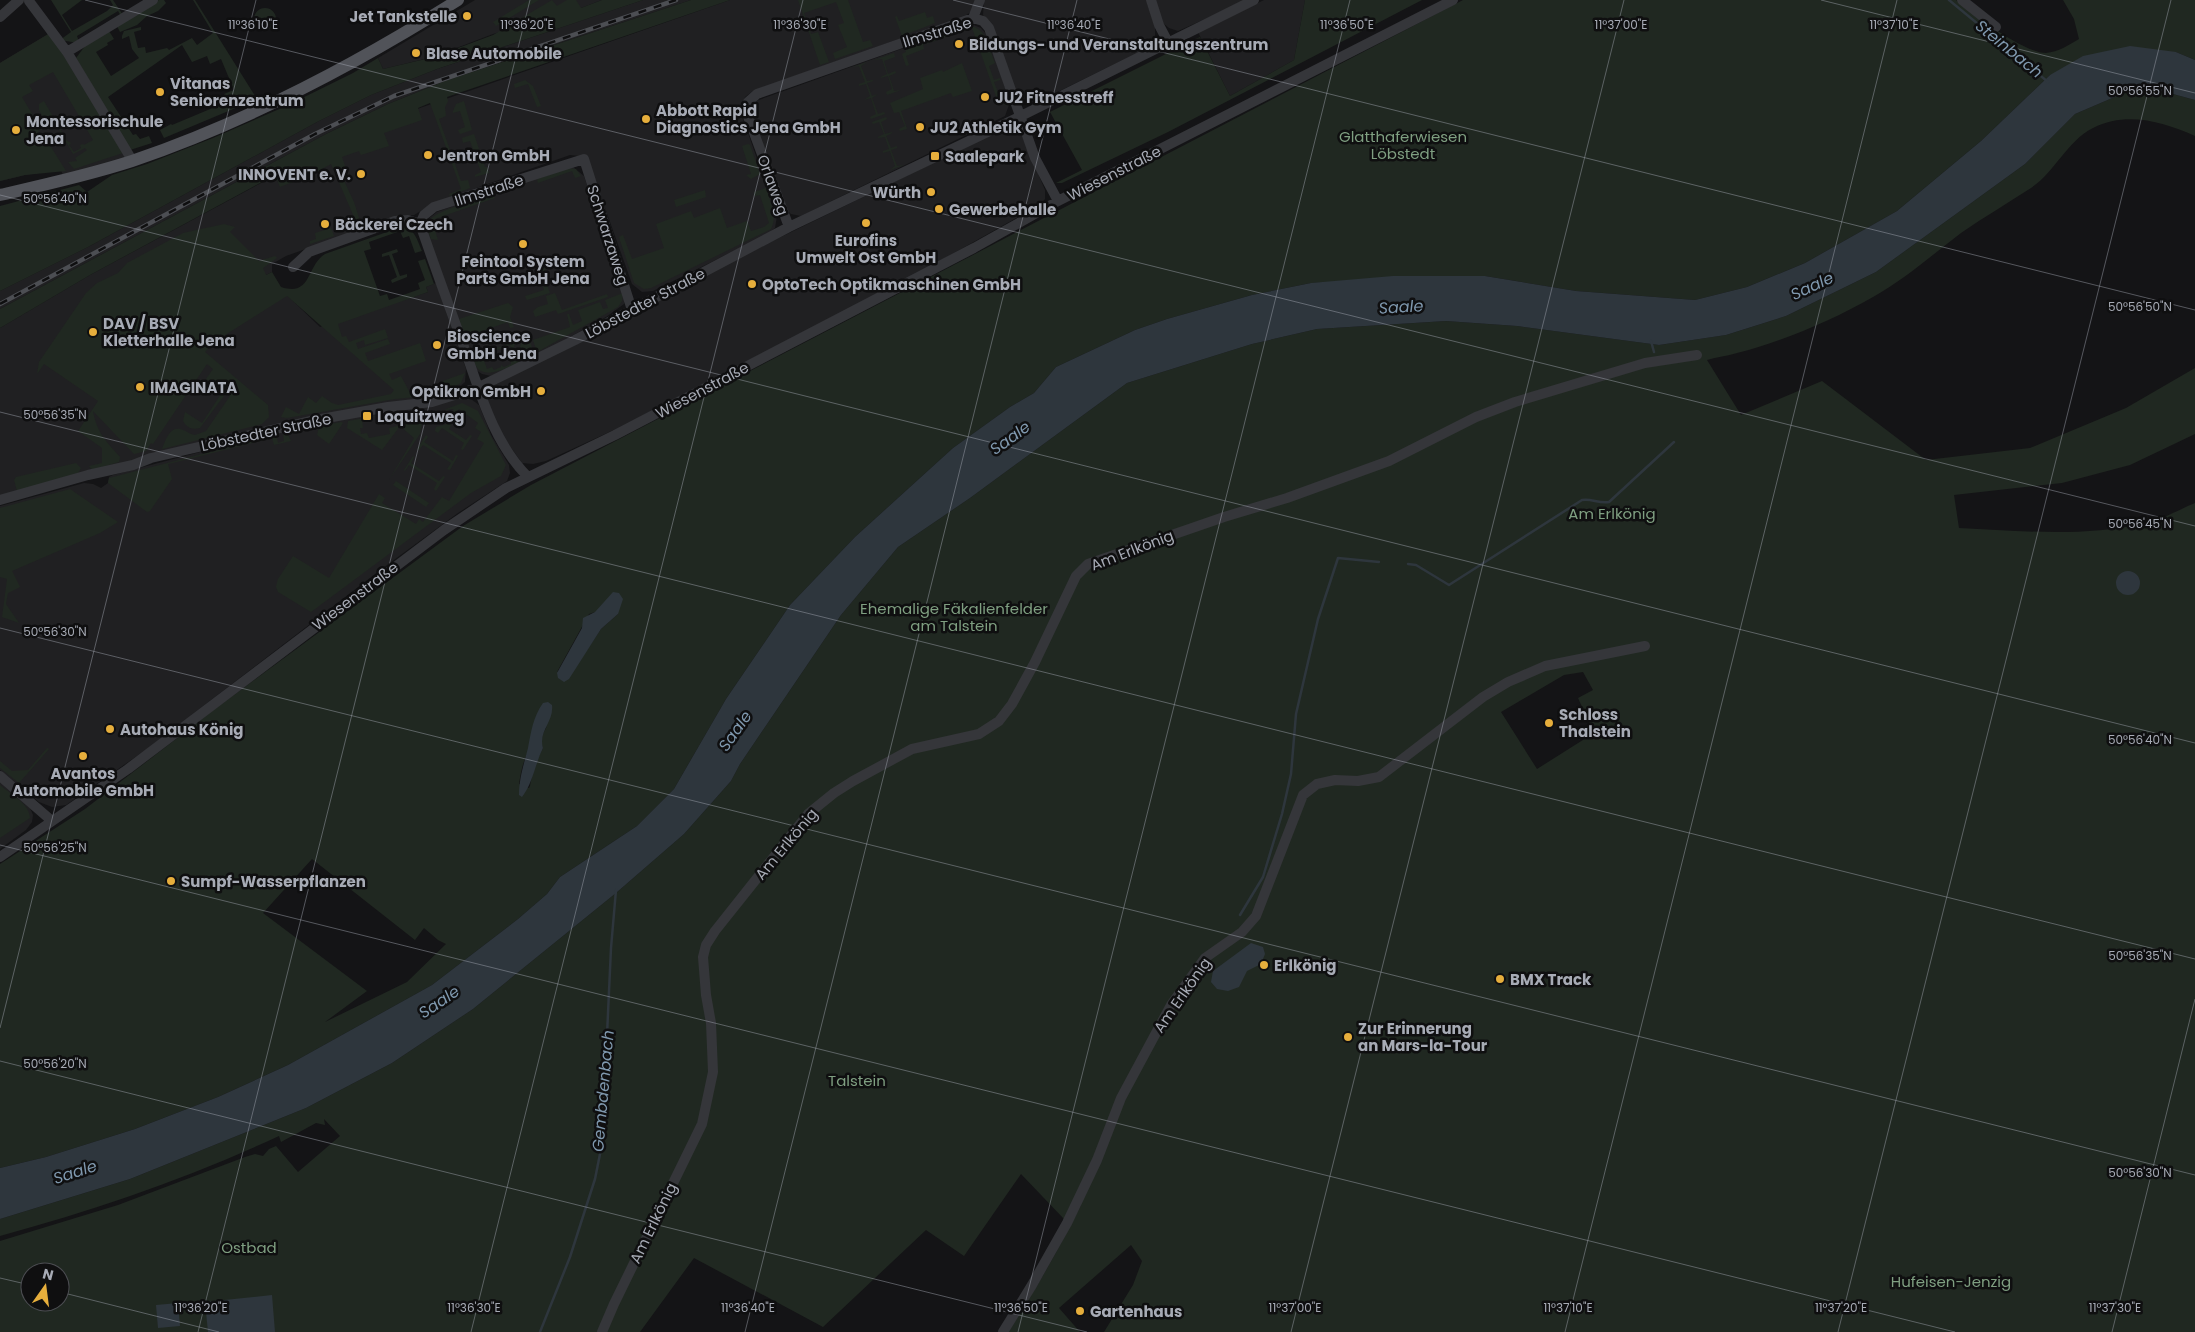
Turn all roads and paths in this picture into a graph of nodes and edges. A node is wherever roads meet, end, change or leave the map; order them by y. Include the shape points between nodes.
1 (153, 0) edge
2 (458, 0) edge
3 (980, 0) edge
4 (1151, 0) edge
5 (1254, 0) edge
6 (1453, 0) edge
7 (1962, 0) edge
8 (24, 1) edge
9 (0, 17) edge
10 (973, 18) junction
11 (1996, 27) dead end
12 (1168, 42) junction
13 (67, 52) junction
14 (747, 114) joint
15 (1021, 116) junction
16 (584, 159) joint
17 (132, 160) junction
18 (0, 195) edge
19 (1058, 201) junction
20 (420, 224) junction
21 (789, 227) junction
22 (293, 267) dead end
23 (632, 310) junction
24 (1697, 355) dead end
25 (477, 388) junction
26 (528, 477) junction
27 (0, 500) edge
28 (1645, 646) dead end
29 (0, 776) edge
30 (52, 821) junction
31 (0, 858) edge
32 (602, 1332) edge
33 (1003, 1332) edge

1 - 13 street
2 - 17 main road via 313,84 193,138
3 - 10 street
4 - 12 street
5 - 12 street, Löbstedter Straße
6 - 19 street, Wiesenstraße
7 - 11 street
8 - 9 street
8 - 13 street
10 - 14 street, Ilmstraße via 757,94 748,102
10 - 15 street, Ilmstraße via 983,21 989,28
12 - 15 street, Löbstedter Straße
13 - 17 street
14 - 21 street, Orlaweg
15 - 19 street, Ilmstraße via 1035,158
15 - 21 street, Löbstedter Straße
16 - 20 street, Ilmstraße via 434,207 424,215
16 - 23 street, Schwarzaweg
17 - 18 main road
19 - 26 street, Wiesenstraße via 615,435
20 - 22 street via 408,220 395,221 309,252
20 - 25 street
21 - 23 street, Löbstedter Straße
23 - 25 street, Löbstedter Straße
24 - 32 street, Am Erlkönig via 1645,363 1515,402 1476,417 1389,461 1088,564 1076,576 1035,662 999,721 978,734 928,744 898,756 853,781 808,814 706,945 703,971 711,1023 713,1072 702,1124
25 - 26 street via 498,437
25 - 27 street, Löbstedter Straße via 432,402 388,406 310,421 151,458
26 - 30 street, Wiesenstraße via 444,530 128,769
28 - 33 street, Am Erlkönig via 1545,666 1508,682 1483,697 1379,777 1317,784 1303,795 1256,916 1242,932 1205,958 1171,1005 1121,1098 1067,1224
29 - 30 street
30 - 31 street, Wiesenstraße

